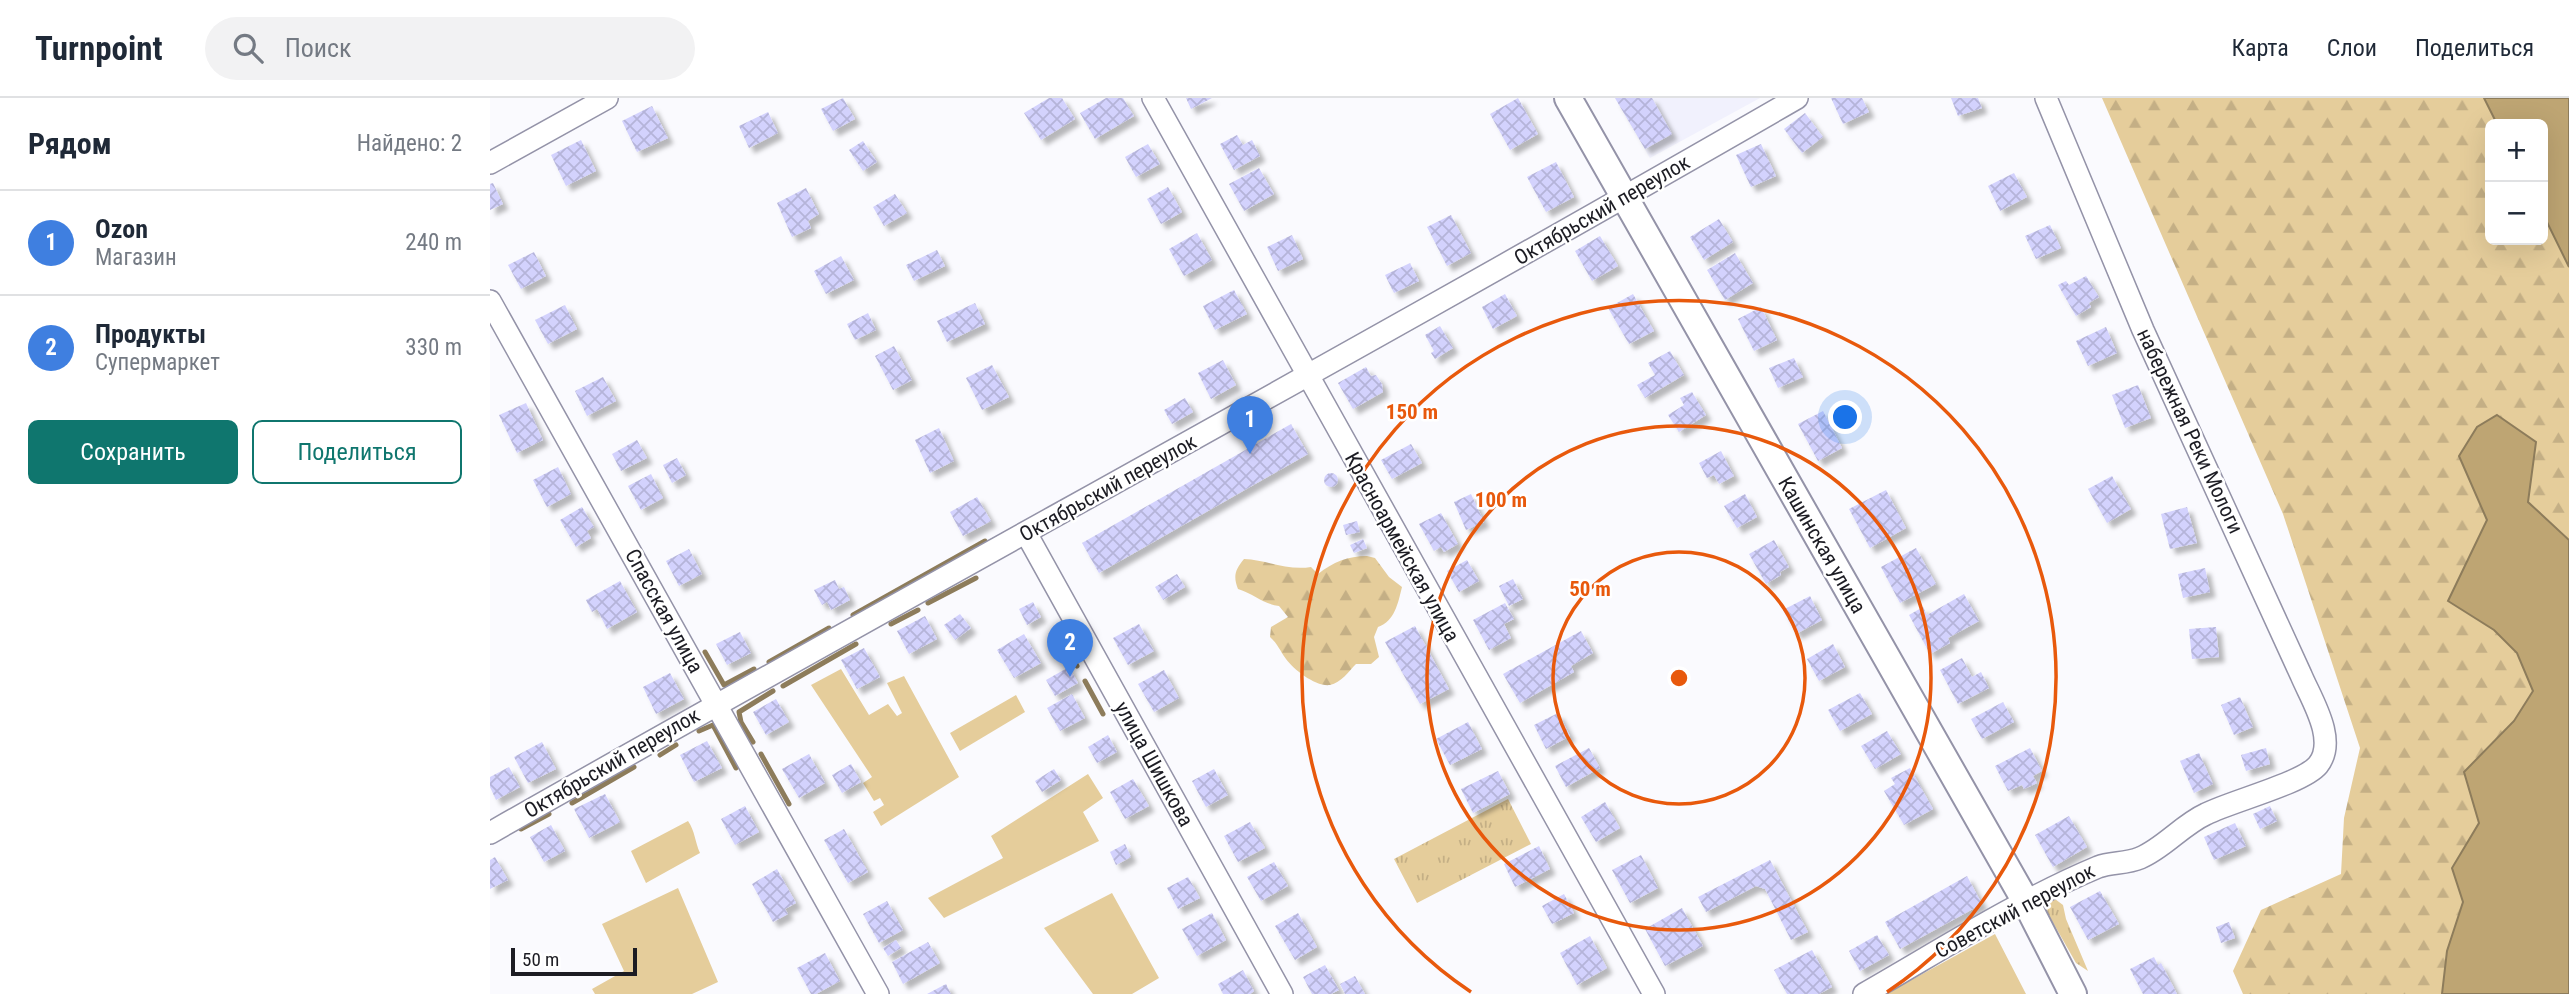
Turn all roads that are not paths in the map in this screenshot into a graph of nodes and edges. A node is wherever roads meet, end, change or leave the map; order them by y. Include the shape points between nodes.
1 (607, 98) edge
2 (1153, 98) edge
3 (1568, 98) edge
4 (1797, 98) edge
5 (2046, 98) edge
6 (490, 163) edge
7 (1624, 197) junction
8 (490, 301) edge
9 (1307, 377) junction
10 (1026, 533) junction
11 (716, 704) junction
12 (2318, 764) joint
13 (490, 833) edge
14 (2026, 902) junction
15 (878, 994) edge
16 (1282, 994) edge
17 (1654, 994) edge
18 (1864, 994) edge
19 (2073, 994) edge

1 - 6 street
2 - 9 street, Красноармейская улица
3 - 7 main road, Кашинская улица
4 - 7 street, Октябрьский переулок
5 - 12 street, набережная Реки Мологи via 2143,330 2321,722 2325,749
7 - 9 street, Октябрьский переулок
7 - 14 main road, Кашинская улица
8 - 11 street, Спасская улица
9 - 10 street, Октябрьский переулок
9 - 17 street, Красноармейская улица
10 - 11 street, Октябрьский переулок
10 - 16 street, улица Шишкова
11 - 13 street, Октябрьский переулок
11 - 15 street, Спасская улица
12 - 14 street, Советский переулок via 2302,778 2200,816 2139,859 2102,866
14 - 18 street, Советский переулок
14 - 19 main road, Кашинская улица

